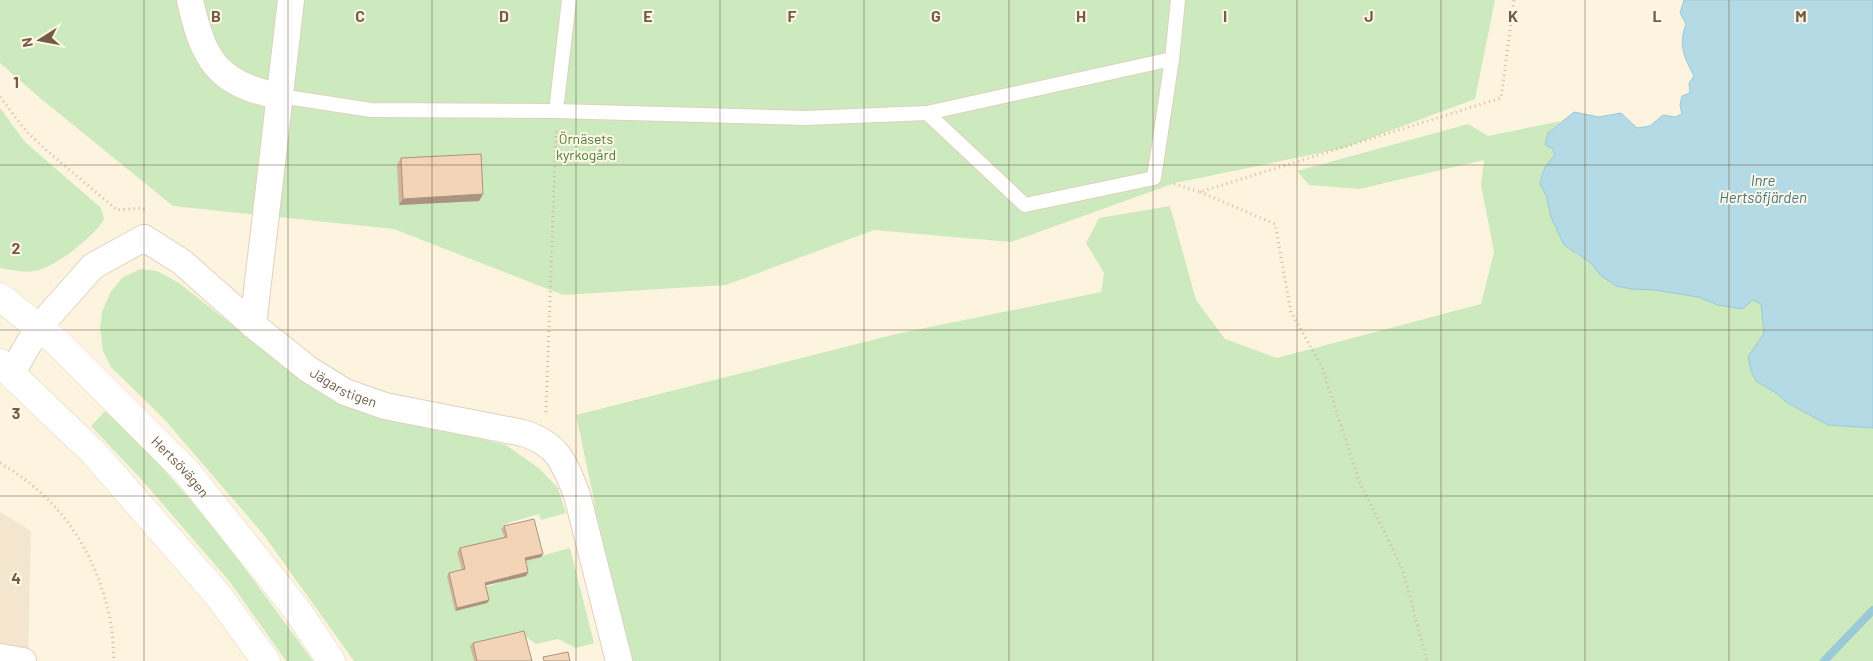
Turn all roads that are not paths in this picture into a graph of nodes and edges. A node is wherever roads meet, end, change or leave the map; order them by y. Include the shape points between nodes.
1 (190, 0) edge
2 (291, 0) edge
3 (569, 0) edge
4 (1178, 0) edge
5 (1172, 59) junction
6 (280, 96) junction
7 (556, 111) junction
8 (928, 113) junction
9 (0, 298) edge
10 (253, 325) junction
11 (38, 328) junction
12 (5, 368) edge
13 (0, 657) edge
14 (23, 661) edge
15 (266, 661) edge
16 (330, 661) edge
17 (619, 661) edge

1 - 6 street via 204,49 217,68 245,88
2 - 6 street
3 - 7 lane
4 - 5 lane
5 - 8 lane
5 - 8 lane via 1154,178 1024,205
6 - 7 lane via 371,110
6 - 10 street
7 - 8 lane via 805,118
9 - 11 main road, Hertsövägen
10 - 11 street, Jägarstigen via 182,262 144,238 93,266
10 - 17 street, Jägarstigen via 308,369 345,392 385,406 523,433 545,443 558,455 577,495
11 - 12 street, Jägarstigen
11 - 16 main road, Hertsövägen via 65,350 187,472 298,610
12 - 15 main road via 94,454 216,594
13 - 14 street

